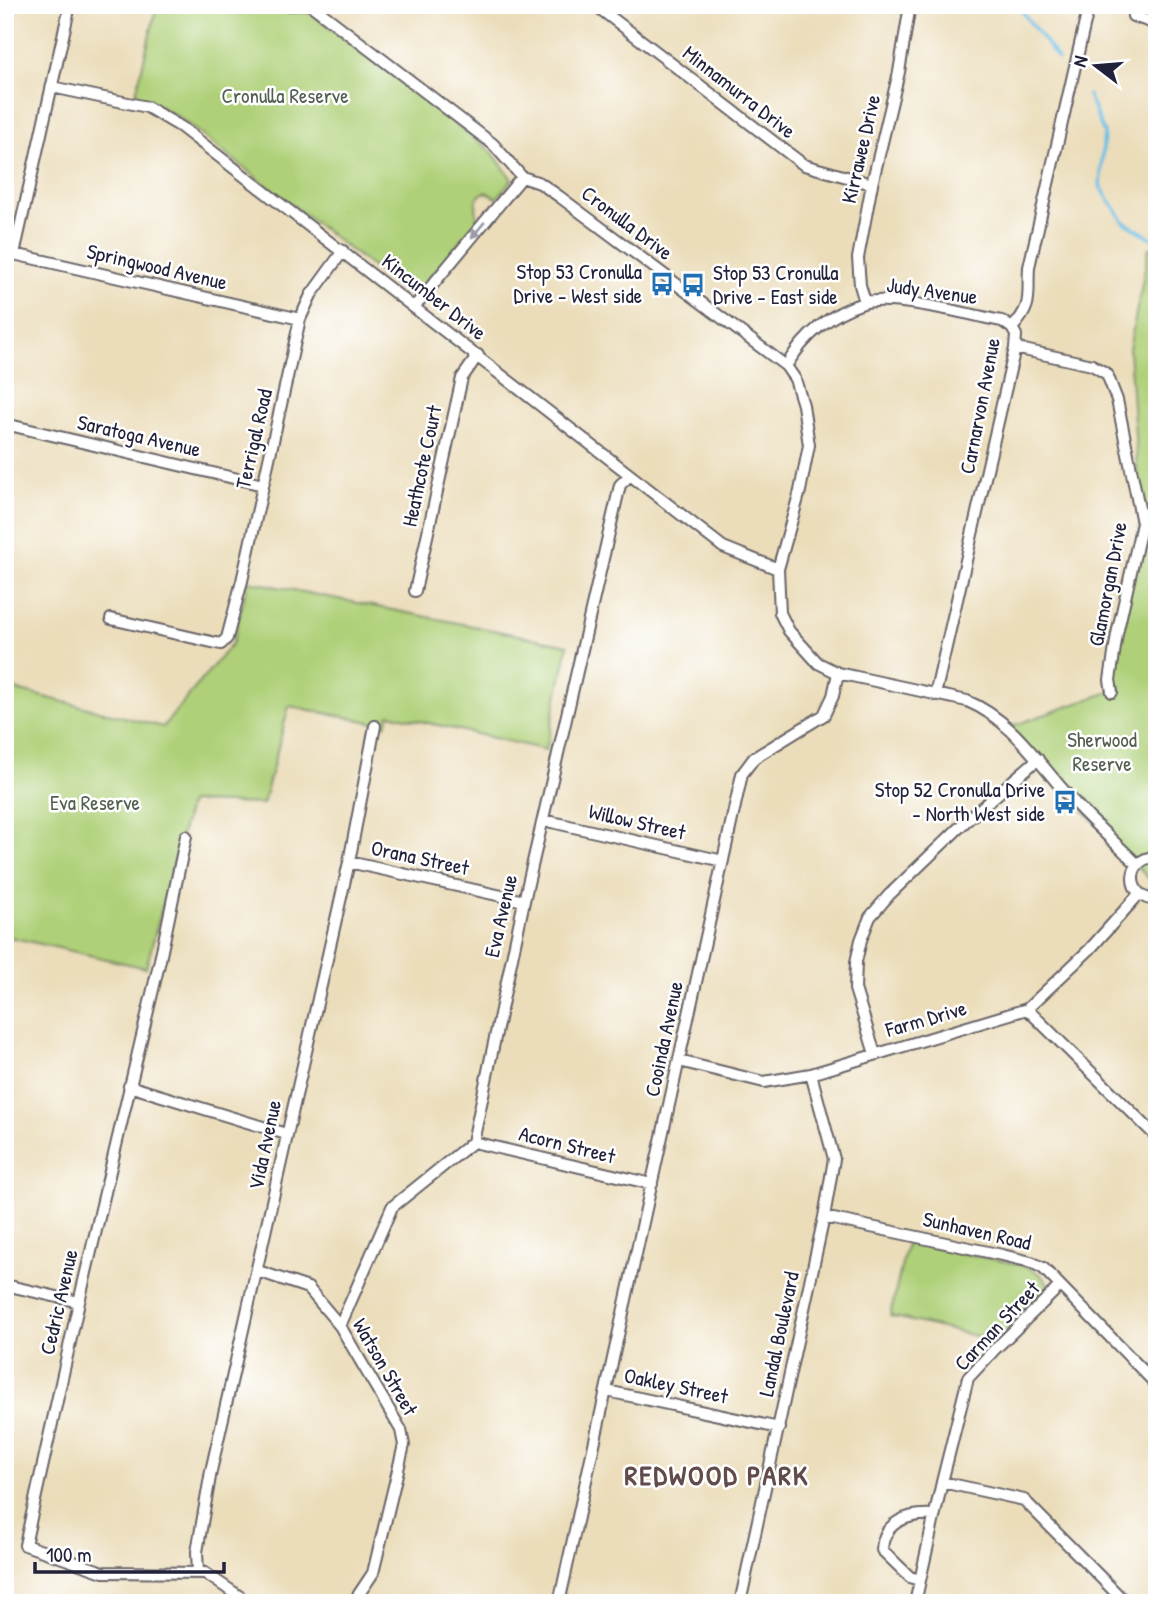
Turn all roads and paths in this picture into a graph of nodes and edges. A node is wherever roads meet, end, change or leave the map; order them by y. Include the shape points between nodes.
1 (70, 5) edge
2 (312, 5) edge
3 (596, 5) edge
4 (911, 5) edge
5 (1088, 5) edge
6 (1133, 16) dead end
7 (1157, 24) edge
8 (52, 87) junction
9 (522, 177) junction
10 (872, 184) junction
11 (343, 251) junction
12 (9, 253) edge
13 (865, 302) junction
14 (415, 306) junction
15 (300, 319) junction
16 (1012, 328) junction
17 (1015, 348) junction
18 (478, 355) junction
19 (786, 366) junction
20 (5, 424) edge
21 (630, 475) junction
22 (263, 485) junction
23 (778, 569) junction
24 (415, 591) dead end
25 (111, 619) dead end
26 (838, 673) junction
27 (1112, 691) dead end
28 (935, 695) junction
29 (375, 726) dead end
30 (1038, 759) junction
31 (543, 820) junction
32 (186, 836) dead end
33 (1157, 857) edge
34 (349, 862) junction
35 (723, 862) junction
36 (1138, 865) junction
37 (1139, 894) junction
38 (1157, 900) edge
39 (524, 901) junction
40 (1027, 1009) junction
41 (875, 1054) junction
42 (679, 1061) junction
43 (811, 1074) junction
44 (129, 1086) junction
45 (286, 1134) junction
46 (1157, 1137) edge
47 (473, 1142) junction
48 (652, 1184) junction
49 (824, 1217) junction
50 (258, 1271) junction
51 (5, 1285) edge
52 (1060, 1286) junction
53 (79, 1302) junction
54 (341, 1326) junction
55 (1157, 1385) edge
56 (607, 1391) junction
57 (779, 1427) junction
58 (942, 1482) junction
59 (934, 1515) junction
60 (198, 1573) junction
61 (919, 1580) junction
62 (249, 1603) edge
63 (353, 1603) edge
64 (559, 1603) edge
65 (740, 1603) edge
66 (915, 1603) edge
67 (1126, 1603) edge

1 - 8 street
2 - 9 street, Cronulla Drive via 493,144
3 - 10 street, Minnamurra Drive via 804,165
4 - 10 street, Kirrawee Drive
5 - 16 street, Carnarvon Avenue via 1028,267 1030,298
6 - 7 street
8 - 11 street, Kincumber Drive via 147,107 181,127
8 - 12 street
9 -> 14 street
9 - 19 street, Cronulla Drive via 561,197
10 - 13 street, Kirrawee Drive via 858,258
11 - 14 street, Kincumber Drive
11 - 15 street, Terrigal Road via 311,295
12 - 15 street, Springwood Avenue
13 - 16 street, Judy Avenue via 928,306 1002,321
13 - 19 street, Judy Avenue via 830,318 806,337
14 - 18 street, Kincumber Drive
15 - 22 street, Terrigal Road
16 - 17 street, Carnarvon Avenue
17 - 27 street, Glamorgan Drive via 1092,365 1107,374 1117,400 1142,523 1115,645
17 - 28 street, Carnarvon Avenue
18 - 21 street, Kincumber Drive
18 - 24 street, Heathcote Court via 462,378
19 - 23 street, Cronulla Drive via 803,405 809,445
20 - 22 street, Saratoga Avenue
21 - 23 street, Kincumber Drive via 723,547
21 - 31 street, Eva Avenue via 621,485 600,566
22 - 25 street, Terrigal Road via 232,624 221,644
23 - 26 street, Cronulla Drive via 780,613 789,631 818,663
26 - 28 street
26 - 35 street, Cooinda Avenue via 824,715 754,758 742,774
28 - 30 street via 984,708
29 - 34 street, Vida Avenue
30 - 36 street
30 - 41 street via 965,822 870,917 856,962 855,989
31 - 35 street, Willow Street
31 - 39 street, Eva Avenue
32 - 44 street, Cedric Avenue
33 - 36 street
34 - 39 street, Orana Street
34 - 45 street, Vida Avenue
35 - 42 street, Cooinda Avenue
36 - 37 street via 1133,883
37 - 38 street
37 - 40 street, Farm Drive
39 - 47 street, Eva Avenue
40 - 41 street, Farm Drive
40 - 46 street
41 - 43 street, Farm Drive
42 - 43 street, Farm Drive via 764,1082
42 - 48 street, Cooinda Avenue
43 - 49 street, Landal Boulevard via 834,1159
44 - 45 street
44 - 53 street, Cedric Avenue
45 - 50 street, Vida Avenue
47 - 48 street, Acorn Street
47 - 54 street via 392,1207
48 - 56 street, Cooinda Avenue
49 - 52 street, Sunhaven Road via 1031,1262
49 - 57 street, Landal Boulevard
50 - 54 street, Watson Street via 308,1288
50 - 60 street, Vida Avenue via 211,1471 197,1552
51 - 53 street
52 - 55 street, Sunhaven Road
52 - 58 street, Carman Street via 968,1378
53 - 60 street, Cedric Avenue via 25,1545 103,1572
54 - 63 street, Watson Street via 401,1430 404,1445 373,1573
56 - 57 street, Oakley Street
56 - 64 street, Cooinda Avenue
57 - 65 street, Landal Boulevard
58 - 59 street, Carman Street
58 - 67 street via 1024,1500
59 - 61 street, Carman Street
59 - 61 street via 892,1524 883,1536 882,1550
60 - 62 street, Cedric Avenue via 205,1573
61 - 66 street, Carman Street

